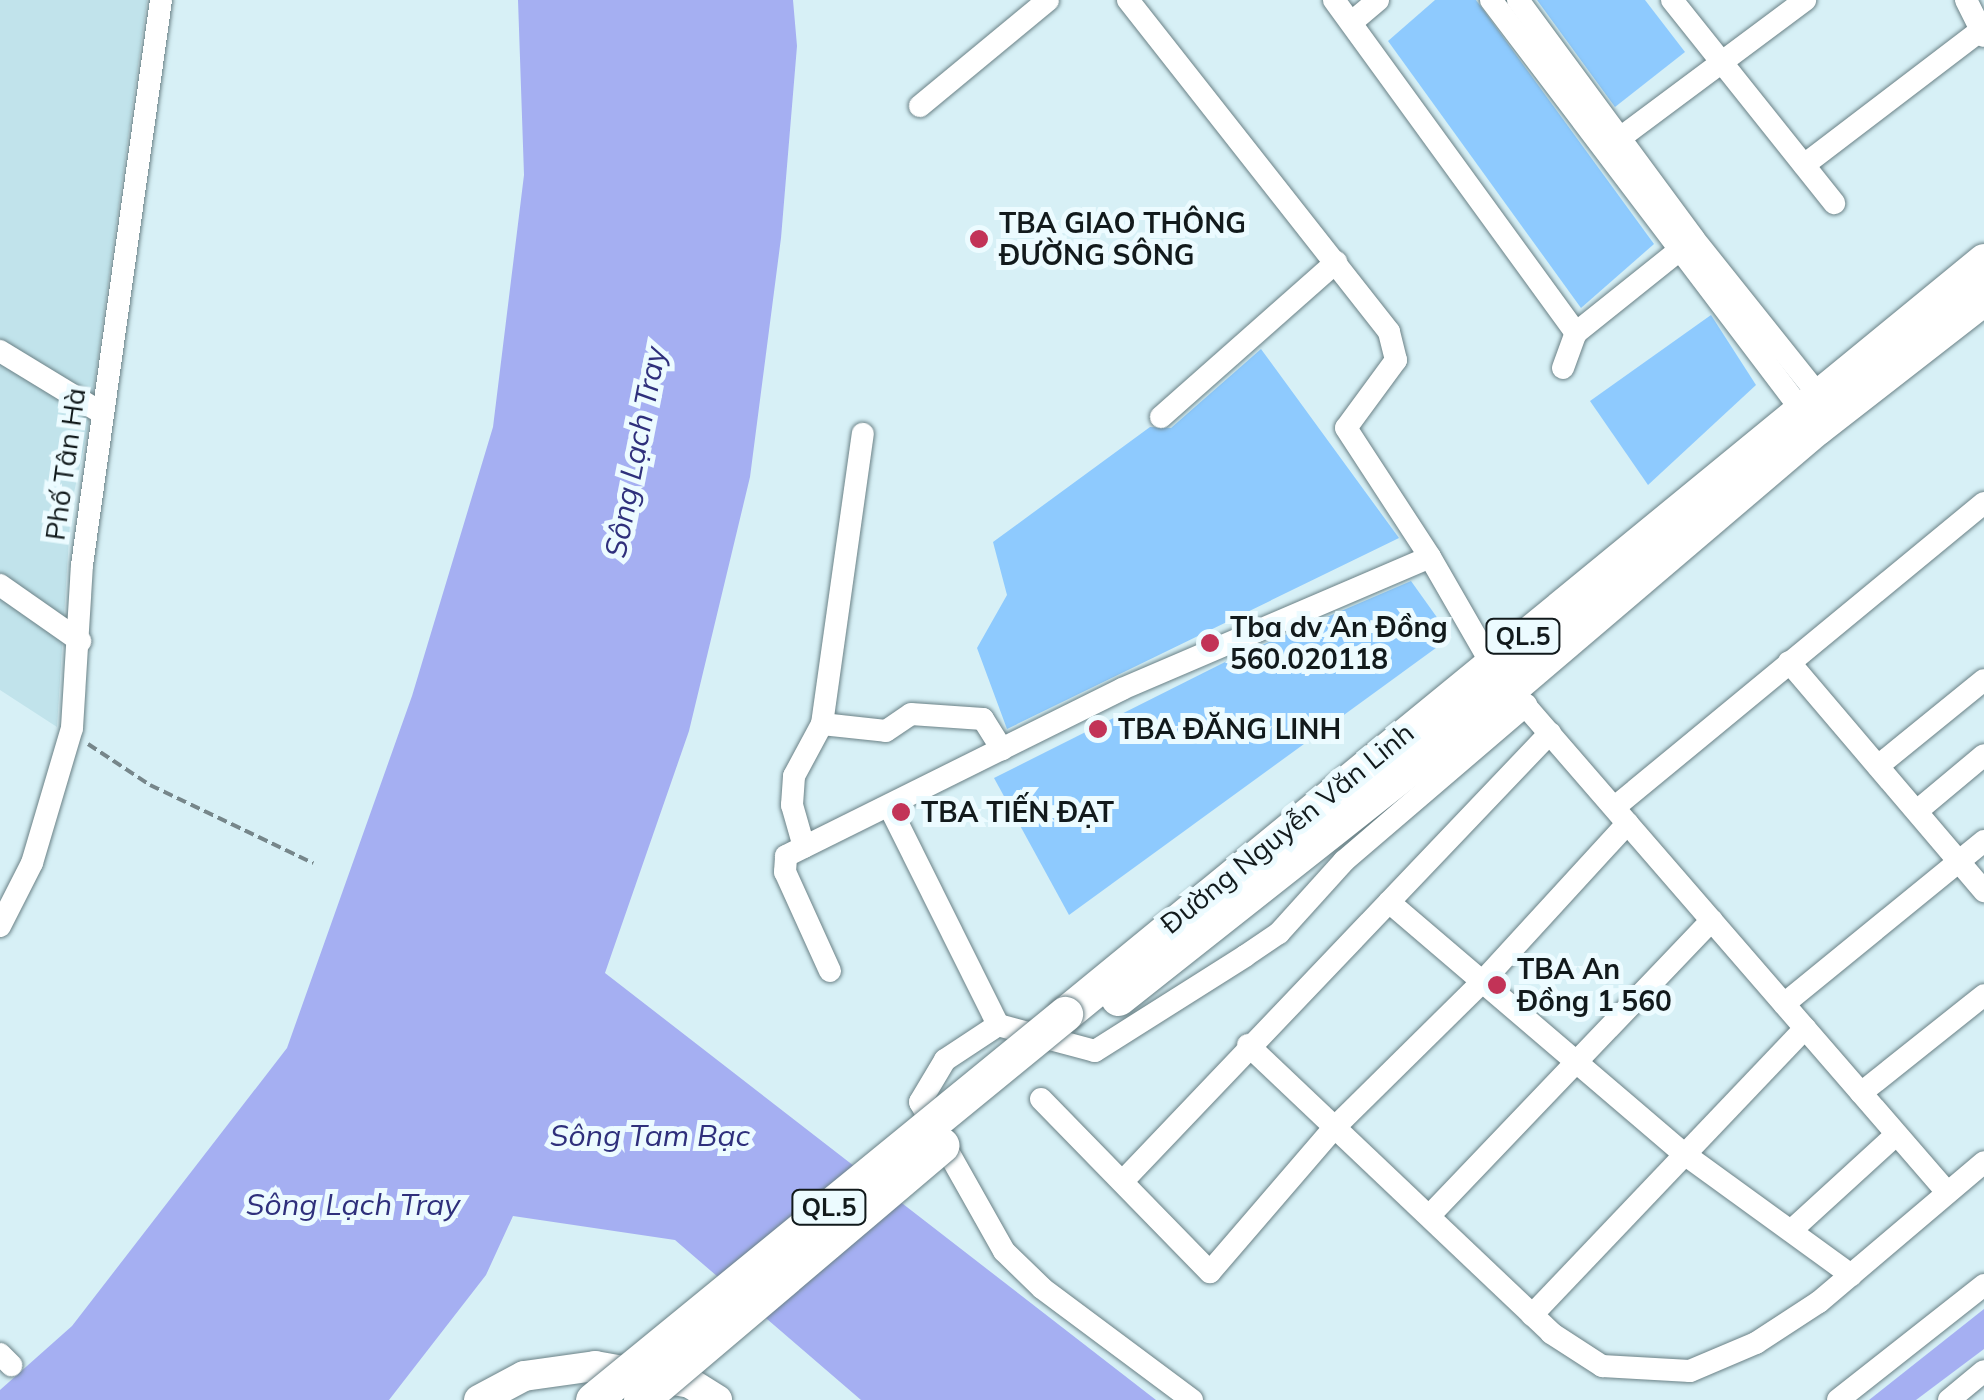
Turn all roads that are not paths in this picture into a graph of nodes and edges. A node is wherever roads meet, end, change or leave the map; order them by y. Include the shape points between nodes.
1 (160, 0) edge
2 (1048, 0) edge
3 (1128, 0) edge
4 (1334, 0) edge
5 (1378, 0) edge
6 (1491, 0) edge
7 (1518, 0) edge
8 (1672, 0) edge
9 (1806, 0) edge
10 (1966, 0) edge
11 (1352, 22) junction
12 (1983, 33) edge
13 (1722, 62) junction
14 (920, 106) dead end
15 (1610, 146) junction
16 (1804, 166) junction
17 (1834, 203) dead end
18 (1685, 246) junction
19 (1984, 261) edge
20 (1336, 262) junction
21 (1984, 297) edge
22 (1576, 333) junction
23 (0, 352) edge
24 (1563, 368) dead end
25 (1817, 411) junction
26 (102, 413) junction
27 (1161, 416) dead end
28 (863, 434) dead end
29 (1984, 503) edge
30 (1430, 557) junction
31 (0, 585) edge
32 (80, 640) junction
33 (1789, 662) junction
34 (1984, 680) edge
35 (1509, 686) junction
36 (822, 724) junction
37 (1550, 733) junction
38 (1002, 749) junction
39 (1984, 755) edge
40 (1878, 766) junction
41 (889, 806) junction
42 (1917, 811) junction
43 (1622, 815) junction
44 (1984, 841) edge
45 (804, 847) junction
46 (1959, 862) junction
47 (1984, 891) edge
48 (1389, 902) junction
49 (1712, 920) junction
50 (0, 926) edge
51 (830, 970) dead end
52 (1484, 981) junction
53 (1984, 994) edge
54 (1784, 1004) junction
55 (1070, 1024) junction
56 (998, 1025) junction
57 (1805, 1028) junction
58 (1248, 1045) junction
59 (1579, 1059) junction
60 (1861, 1093) junction
61 (1041, 1100) dead end
62 (1334, 1129) junction
63 (1896, 1135) junction
64 (1683, 1152) junction
65 (1984, 1162) edge
66 (1123, 1181) junction
67 (1946, 1192) junction
68 (1432, 1213) junction
69 (1794, 1228) junction
70 (1851, 1275) junction
71 (1984, 1285) edge
72 (1532, 1315) junction
73 (1984, 1371) edge
74 (479, 1400) edge
75 (594, 1400) edge
76 (641, 1400) edge
77 (717, 1400) edge
78 (1192, 1400) edge
79 (1838, 1400) edge
80 (1949, 1400) edge

1 - 26 street, Phố Tân Hà
2 - 14 street
3 - 20 street
4 - 11 street
5 - 11 street
6 - 15 street
7 - 15 street
8 - 13 street
9 - 13 street
10 - 12 street
11 - 22 street
12 - 16 street
13 - 15 street
13 - 16 street
15 - 18 street
16 - 17 street
18 - 22 street
18 - 25 street
19 - 25 highway, Đường Nguyễn Văn Linh / QL.5
20 - 27 street
20 - 30 street via 1396,349 1392,366 1348,420 1348,436
21 - 25 highway, Đường Nguyễn Văn Linh / QL.5
22 - 24 street
23 - 26 street
25 - 35 highway, Đường Nguyễn Văn Linh / QL.5
26 - 32 street, Phố Tân Hà via 82,565
28 - 36 street
29 - 33 street
30 - 35 street
30 - 38 street
31 - 32 street
32 - 50 street, Phố Tân Hà via 72,728 32,862
33 - 40 street
33 - 43 street
34 - 40 street
35 - 37 street
35 - 55 highway, Đường Nguyễn Văn Linh / QL.5
35 - 56 street via 1280,934 1095,1051
36 - 38 street via 886,730 911,714 982,719
36 - 45 street via 794,776 792,804
37 - 43 street
37 - 48 street
38 - 41 street
39 - 42 street
40 - 42 street
41 - 45 street
41 - 56 street
42 - 46 street
43 - 49 street
43 - 52 street
44 - 46 street
45 - 51 street via 786,856 785,872
46 - 47 street
46 - 54 street
48 - 52 street
48 - 58 street
49 - 54 street
49 - 59 street
52 - 59 street
52 - 62 street
53 - 60 street
54 - 57 street
55 - 75 highway, Đường Nguyễn Văn Linh / QL.5, bridge
55 - 76 highway, Đường Nguyễn Văn Linh / QL.5, bridge
56 - 78 street via 945,1060 920,1102 1004,1251 1042,1288
57 - 60 street
57 - 64 street
58 - 62 street
58 - 66 street
59 - 64 street
59 - 68 street
60 - 63 street
61 - 66 street
62 - 66 street via 1210,1272
62 - 68 street
63 - 67 street
63 - 69 street
64 - 69 street
64 - 72 street
65 - 67 street
67 - 70 street
68 - 72 street
69 - 70 street
70 - 72 street via 1756,1343 1690,1371 1602,1366
71 - 79 street
73 - 80 street
74 - 77 main road via 524,1376 595,1366 690,1383

